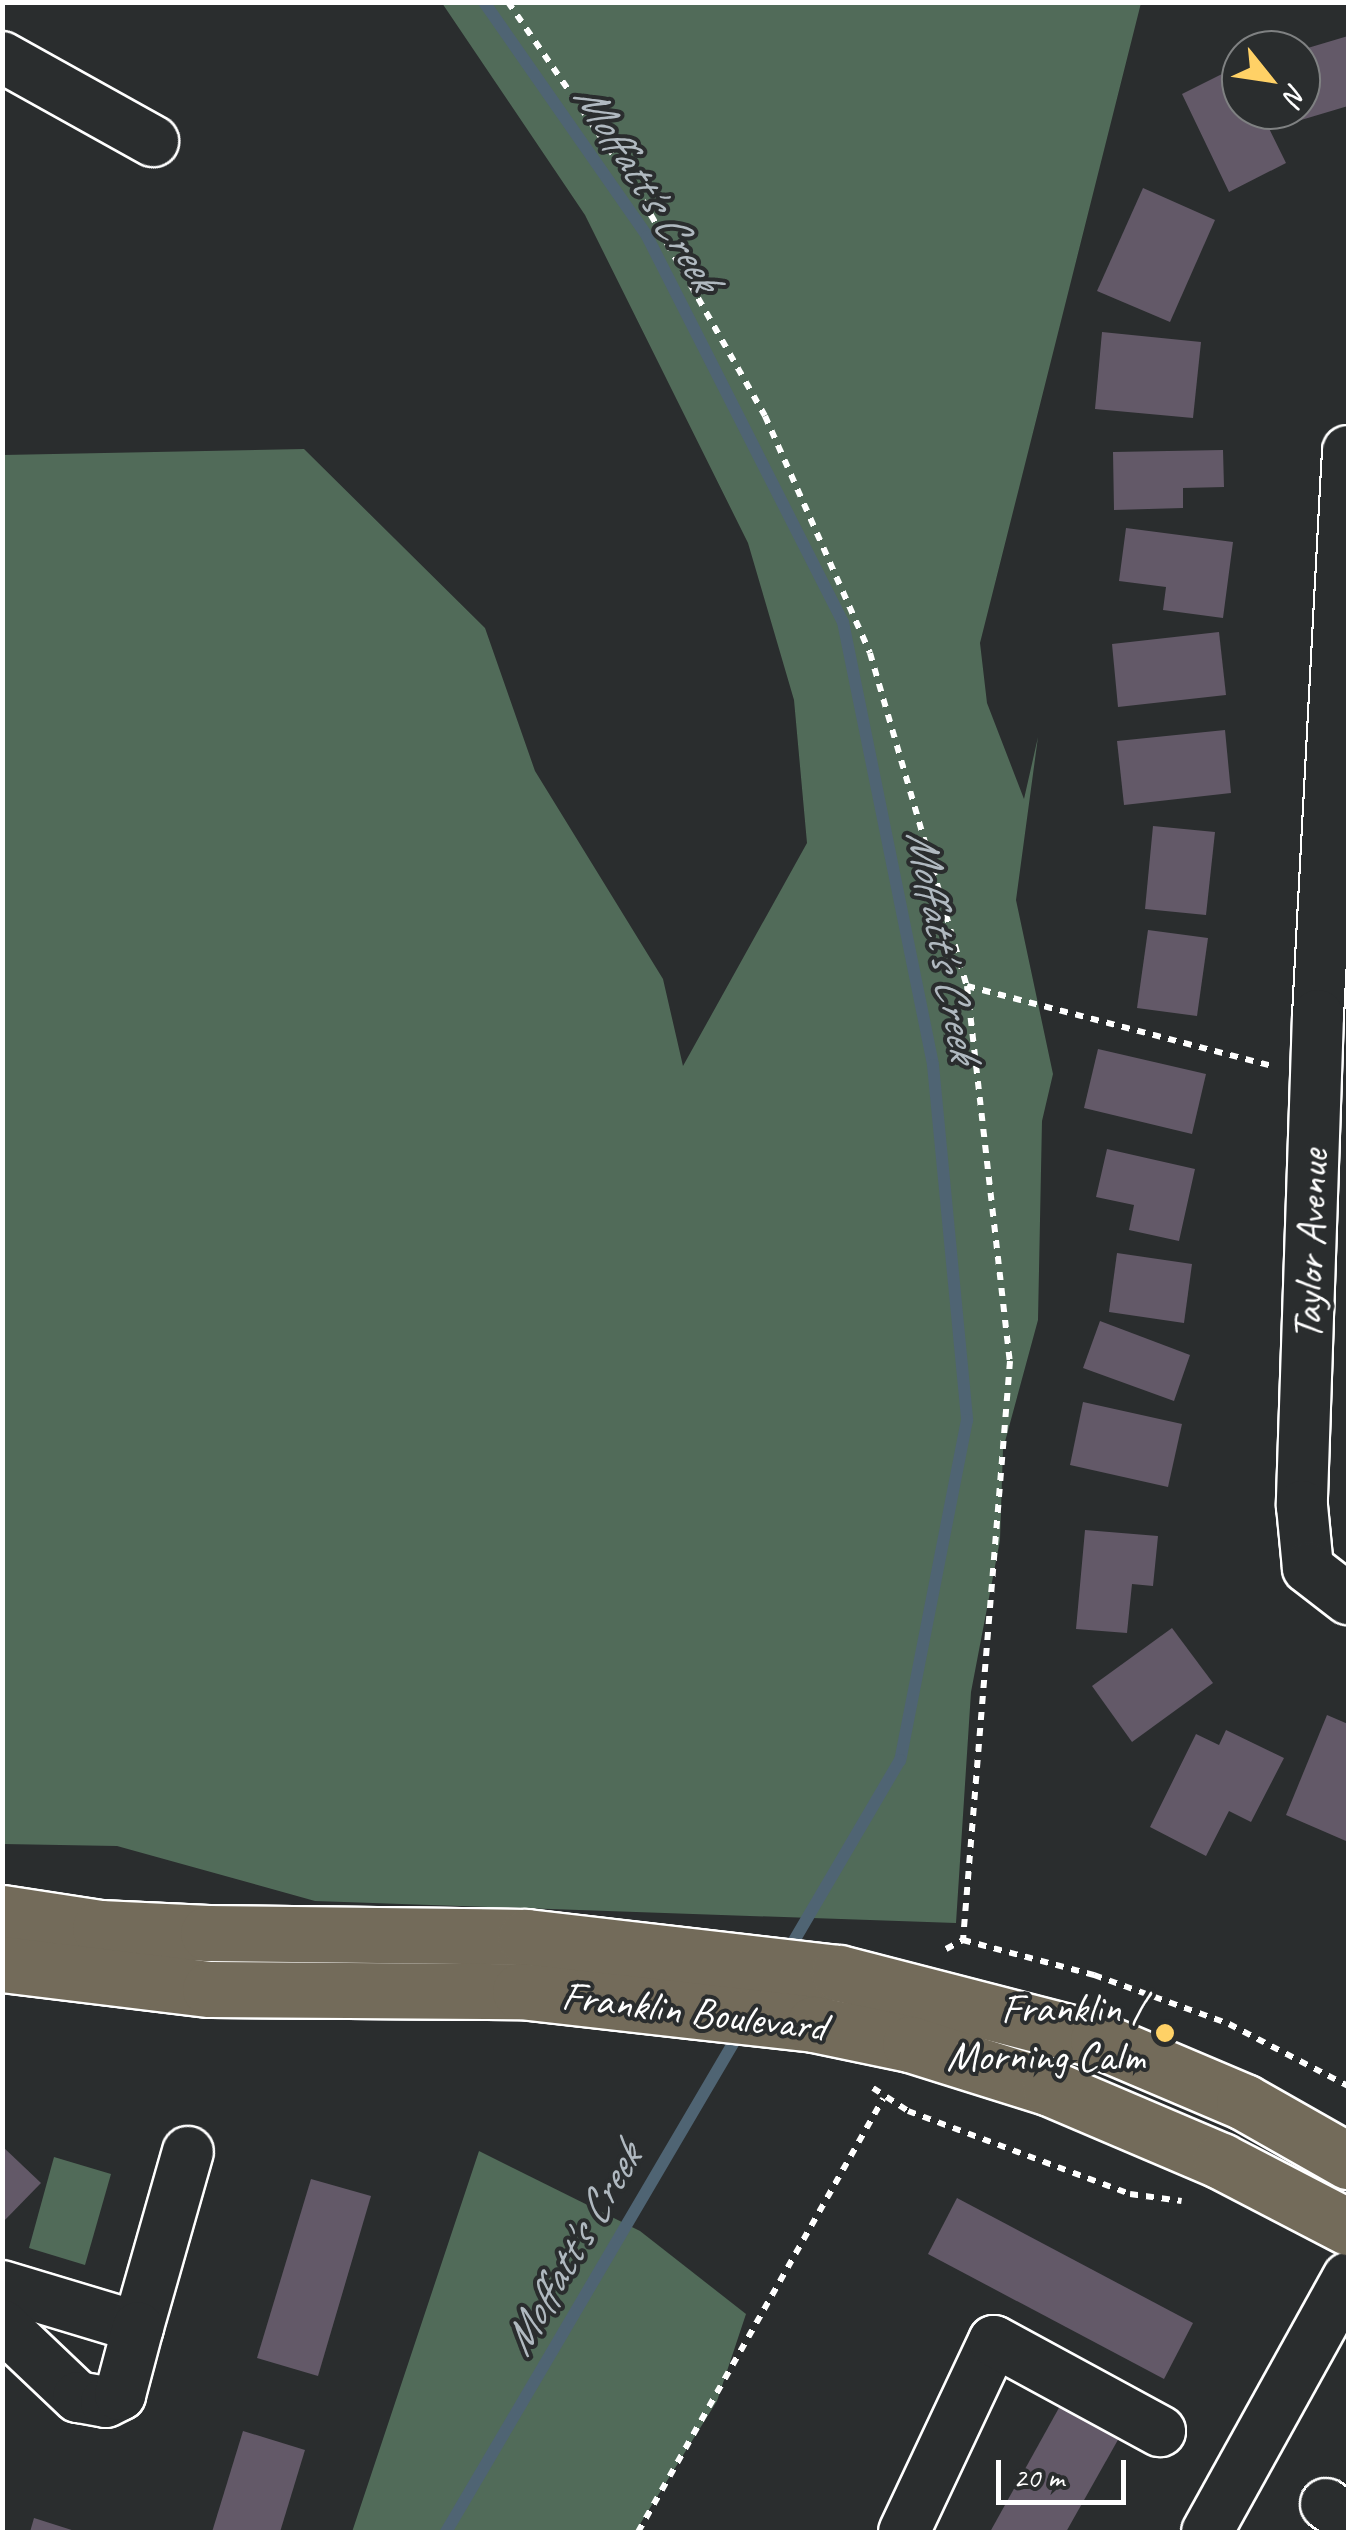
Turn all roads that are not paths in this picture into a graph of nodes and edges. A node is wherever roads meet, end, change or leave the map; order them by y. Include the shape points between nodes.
1 (2, 56) edge
2 (153, 142) dead end
3 (1348, 451) edge
4 (1334, 1018) edge
5 (1348, 1599) edge
6 (2, 1913) edge
7 (2, 1964) edge
8 (188, 2152) dead end
9 (1348, 2160) edge
10 (1348, 2227) edge
11 (1348, 2278) edge
12 (2, 2286) edge
13 (2, 2324) edge
14 (138, 2327) junction
15 (1160, 2431) dead end
16 (904, 2532) edge
17 (1208, 2532) edge

1 - 2 street
3 - 4 street, Taylor Avenue
4 - 5 street, Taylor Avenue via 1317,1076 1302,1506 1308,1568
6 - 9 main road, Franklin Boulevard via 100,1928 526,1937 838,1973 936,1993 1098,2040 1244,2102
7 - 10 main road, Franklin Boulevard via 210,1989 520,1991 814,2024 910,2044 1050,2088 1221,2161
8 - 14 street
11 - 17 street
12 - 14 street
13 - 14 street via 78,2396 106,2402 120,2394
15 - 16 street via 994,2341

